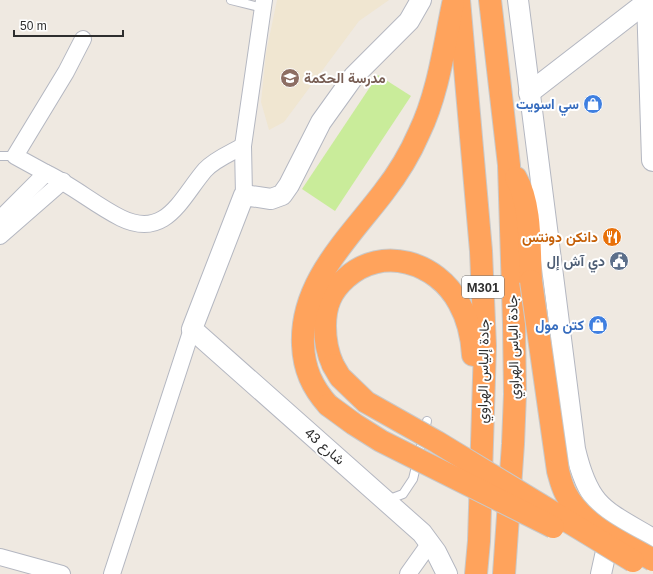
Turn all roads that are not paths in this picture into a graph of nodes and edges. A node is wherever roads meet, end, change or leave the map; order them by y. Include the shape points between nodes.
1 (231, 0) edge
2 (421, 0) edge
3 (453, 0) edge
4 (460, 0) edge
5 (490, 0) edge
6 (518, 0) edge
7 (648, 1) edge
8 (264, 4) edge
9 (83, 39) dead end
10 (529, 93) junction
11 (652, 133) edge
12 (243, 146) junction
13 (8, 156) edge
14 (653, 160) edge
15 (509, 165) junction
16 (46, 172) junction
17 (62, 181) junction
18 (244, 195) junction
19 (0, 219) edge
20 (0, 236) edge
21 (192, 329) junction
22 (427, 421) dead end
23 (481, 453) junction
24 (386, 500) junction
25 (610, 513) junction
26 (507, 538) junction
27 (653, 539) edge
28 (430, 543) junction
29 (2, 558) edge
30 (643, 560) edge
31 (653, 571) edge
32 (62, 574) edge
33 (112, 574) edge
34 (408, 574) edge
35 (447, 574) edge
36 (476, 574) edge
37 (504, 574) edge
38 (510, 574) edge
39 (601, 574) edge

1 - 8 lane
2 - 18 street via 409,21 358,72 321,122 282,195 271,199
3 - 30 highway, bridge via 427,115 406,159 384,192 330,260 310,298 302,330 303,352 309,378 328,405 381,441 564,532
4 - 23 highway, جادة إلياس الهراوي / M301 via 483,279 485,346
5 - 15 highway, جادة الياس الهراوي / M301
6 - 10 street
7 - 10 street
7 - 11 main road
8 - 12 street
9 - 13 street via 66,72
10 - 25 street via 575,449 590,494
11 - 14 main road
12 - 17 street via 212,164 180,204 160,221 149,224 139,225 121,218
12 - 18 street
13 - 16 street
15 - 26 highway, جادة الياس الهراوي / M301 via 514,394
15 - 30 highway, bridge via 519,182 524,198 531,281 558,471 565,493 582,515
16 - 17 street
16 - 19 street
17 - 20 street
18 - 21 street
21 - 24 street, شارع 43
21 - 33 street
22 - 24 lane via 413,479 403,494
23 - 30 highway, bridge via 473,352 468,322 458,301 441,281 422,267 391,261 369,263 360,267 349,275 330,299 325,320 328,351 340,377 366,402
23 - 36 highway, جادة إلياس الهراوي / M301
24 - 28 street, شارع 43
25 - 27 street
25 - 39 street via 606,531 605,562
26 - 37 highway, جادة الياس الهراوي / M301
26 - 38 highway
28 - 34 street
28 - 35 street, شارع 43
29 - 32 street
30 - 31 highway

